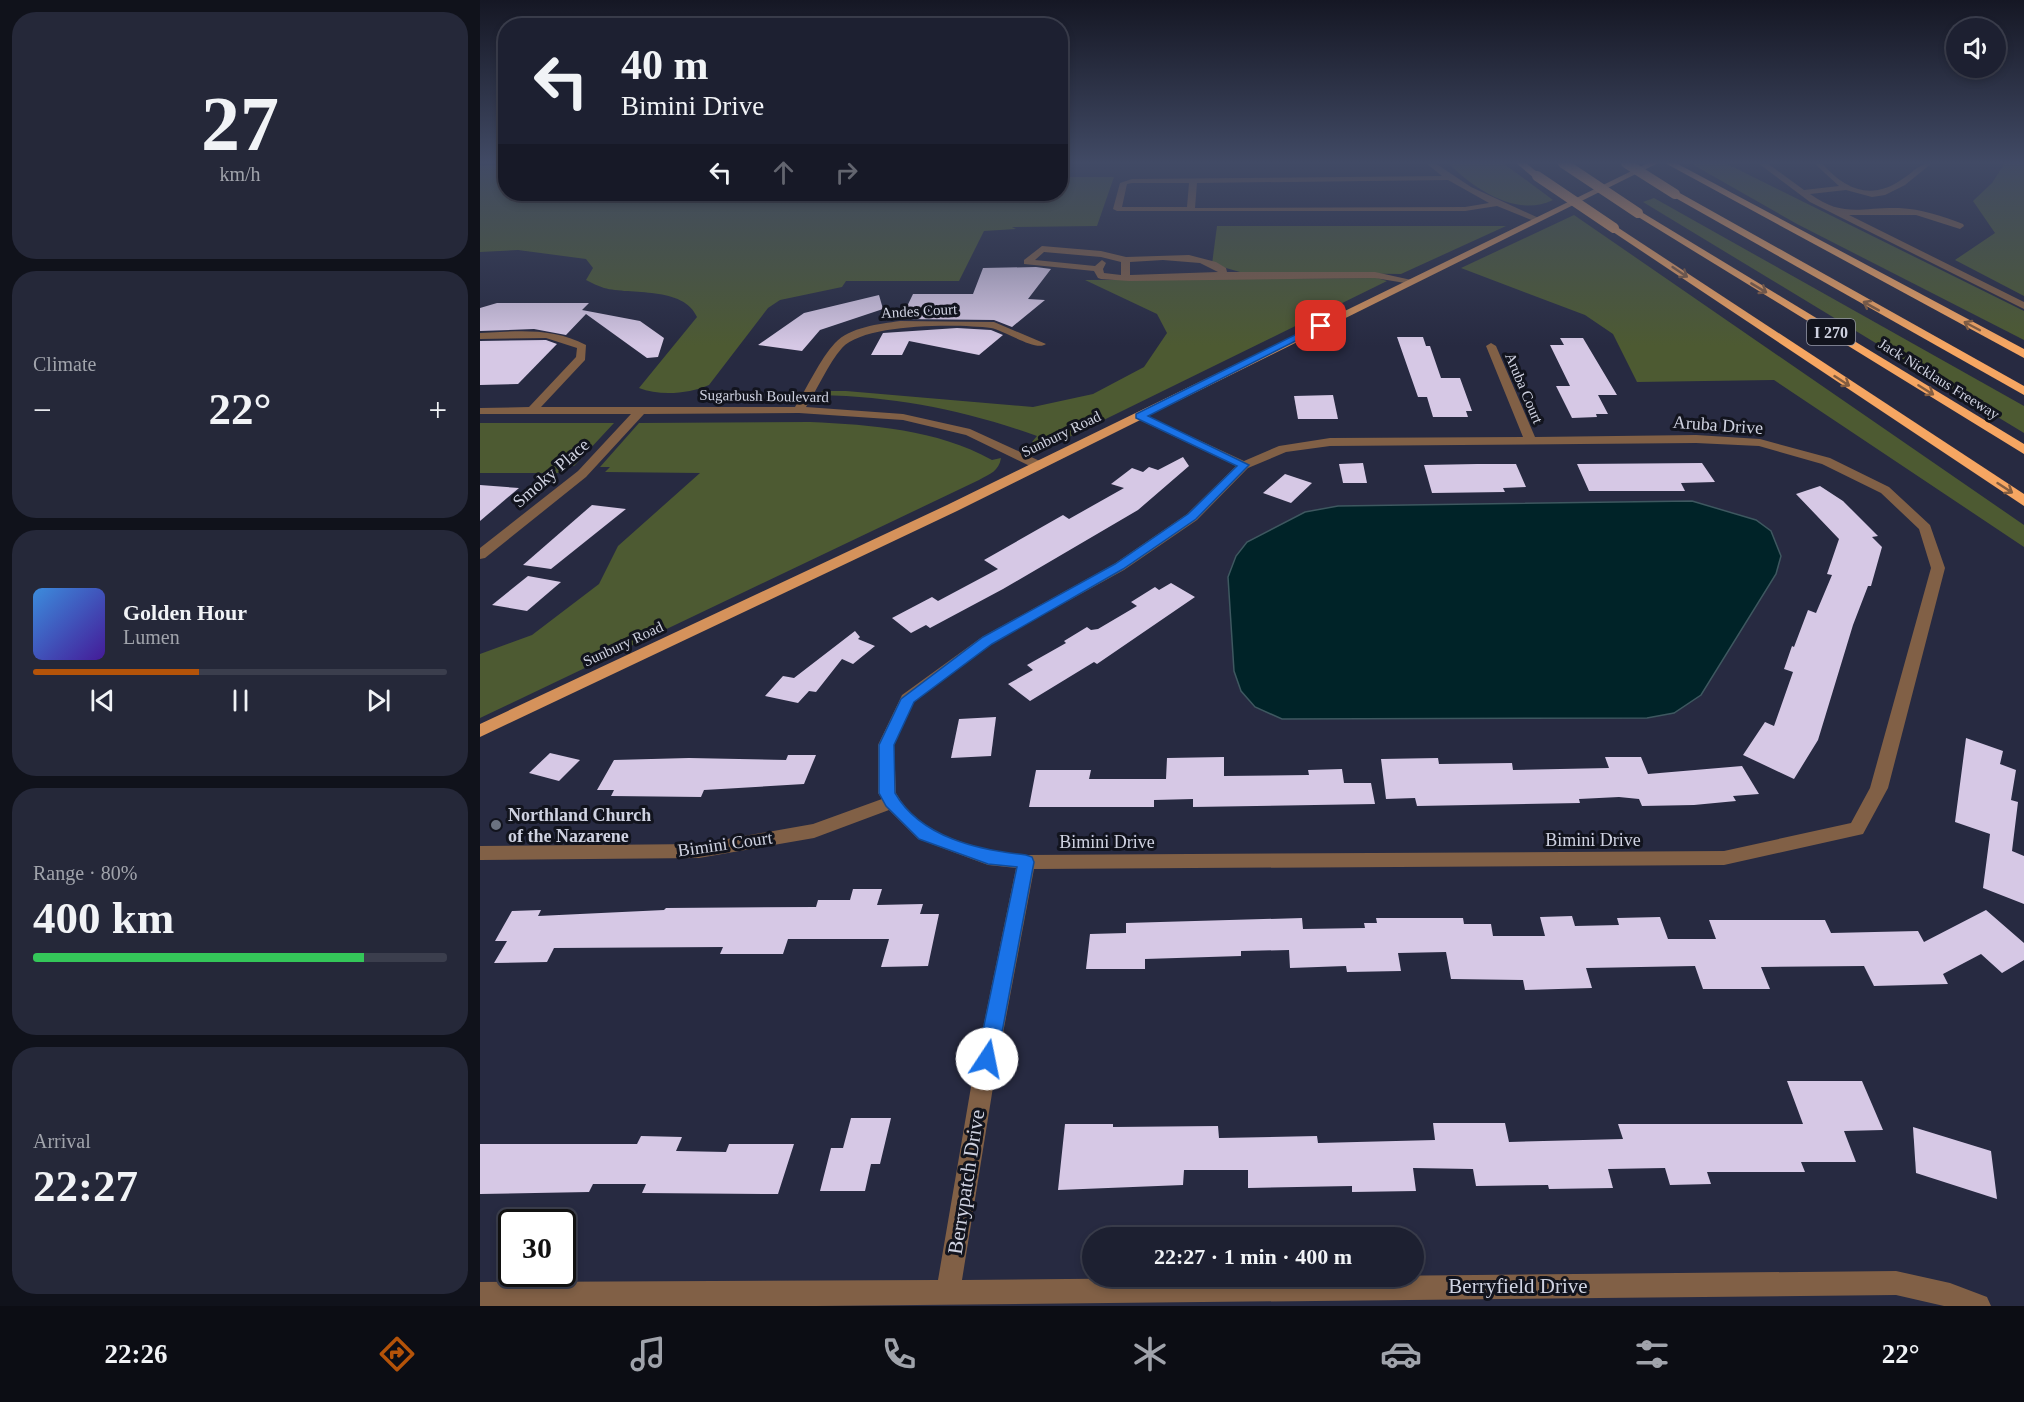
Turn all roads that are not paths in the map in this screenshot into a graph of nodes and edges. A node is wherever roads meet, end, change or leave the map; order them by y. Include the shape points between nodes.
1 (1527, 224) edge
2 (1608, 224) edge
3 (1656, 224) edge
4 (1728, 224) edge
5 (1779, 224) edge
6 (1861, 224) edge
7 (1956, 224) edge
8 (1960, 226) dead end
9 (1126, 260) junction
10 (1098, 269) junction
11 (1222, 275) junction
12 (1129, 278) junction
13 (1411, 281) junction
14 (2024, 306) edge
15 (480, 336) edge
16 (1041, 344) dead end
17 (1491, 346) dead end
18 (2024, 354) edge
19 (2024, 391) edge
20 (799, 410) junction
21 (480, 411) edge
22 (531, 411) junction
23 (640, 411) junction
24 (1139, 416) junction
25 (1531, 441) junction
26 (2024, 450) edge
27 (1038, 465) junction
28 (1244, 465) junction
29 (2024, 501) edge
30 (480, 555) edge
31 (480, 731) edge
32 (892, 802) junction
33 (1857, 829) joint
34 (480, 853) edge
35 (1026, 862) junction
36 (948, 1291) junction
37 (480, 1294) edge
38 (1978, 1306) edge

1 - 13 main road, Sunbury Road
2 -> 29 highway, bridge
3 -> 26 highway, Jack Nicklaus Freeway / I 270, bridge
19 -> 4 highway, Jack Nicklaus Freeway / I 270, bridge
18 -> 5 highway
6 - 14 street
7 - 8 street
9 - 10 street via 1104,262
9 - 10 street via 1042,249 1027,262
9 - 11 street via 1200,261 1218,266
9 - 12 street via 1125,276
10 - 12 street via 1101,276
11 - 12 street
11 - 13 street via 1375,275
13 - 24 main road, Sunbury Road
15 - 22 street via 559,337 582,347 581,358
16 - 20 street, Andes Court via 994,325 900,324 876,328 839,345
17 - 25 street, Aruba Court
20 - 23 street, Sugarbush Boulevard
20 - 27 street, Sugarbush Boulevard via 903,417 970,432
21 - 22 street, Sugarbush Boulevard
22 - 23 street, Sugarbush Boulevard
23 - 30 street, Smoky Place via 582,474
24 - 27 main road, Sunbury Road
24 - 28 street
25 - 28 street, Aruba Drive via 1330,442 1283,449
25 - 33 street, Aruba Drive via 1696,439 1760,443 1826,461 1885,490 1925,528 1938,568 1879,788
27 - 31 main road, Sunbury Road
28 - 32 street via 1192,517 1119,567 987,640 908,699 886,745 887,793
32 - 34 street, Bimini Court via 814,831 699,851
32 - 35 street, Bimini Drive via 924,834 988,858
33 - 35 street, Bimini Drive via 1724,858
35 - 36 street, Berrypatch Drive via 983,1081
36 - 37 street, Berryfield Drive
36 - 38 street, Berryfield Drive via 1896,1283 1950,1295

